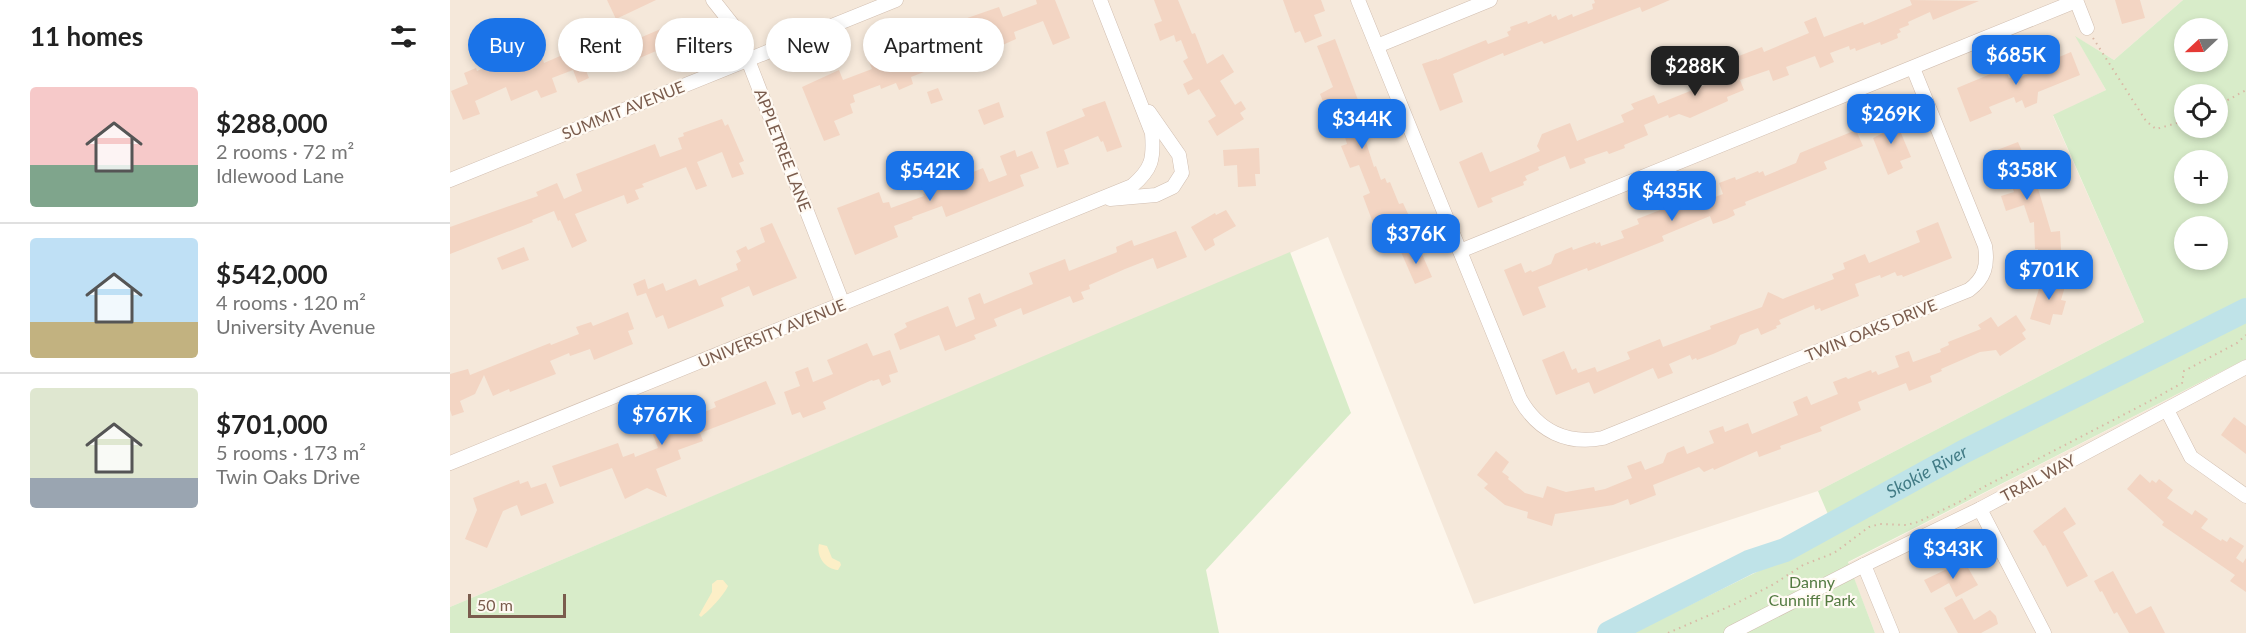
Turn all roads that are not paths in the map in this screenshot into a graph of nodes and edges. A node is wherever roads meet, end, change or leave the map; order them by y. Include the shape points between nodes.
1 (713, 0) edge
2 (896, 0) edge
3 (1100, 0) edge
4 (1358, 0) edge
5 (1490, 0) edge
6 (2076, 1) edge
7 (727, 18) edge
8 (2087, 28) road end
9 (1377, 46) junction
10 (754, 58) edge
11 (1913, 69) junction
12 (718, 72) edge
13 (753, 72) edge
14 (1139, 97) junction
15 (450, 180) edge
16 (1093, 201) junction
17 (1460, 251) junction
18 (843, 304) junction
19 (2246, 367) edge
20 (2166, 410) junction
21 (450, 463) edge
22 (2246, 496) edge
23 (1980, 508) junction
24 (1864, 565) junction
25 (1731, 633) edge
26 (1892, 633) edge
27 (2044, 633) edge

1 - 7 street, APPLETREE LANE
2 - 10 street, SUMMIT AVENUE
3 - 14 street
4 - 9 street
5 - 9 street
6 - 8 street
6 - 11 street
9 - 17 street
11 - 17 street
11 - 17 street, TWIN OAKS DRIVE via 1985,246 1983,277 1969,290 1603,438 1565,439 1534,421 1520,399
12 - 15 street, SUMMIT AVENUE
13 - 18 street, APPLETREE LANE
14 - 16 street, UNIVERSITY AVENUE via 1152,133 1154,155 1146,175 1132,186
14 - 16 street via 1179,155 1182,173 1173,188 1156,195
16 - 18 street, UNIVERSITY AVENUE
18 - 21 street, UNIVERSITY AVENUE
19 - 20 street, TRAIL WAY
20 - 22 street via 2191,457
20 - 23 street, TRAIL WAY
23 - 24 street, TRAIL WAY
23 - 27 street
24 - 25 street, TRAIL WAY
24 - 26 street

